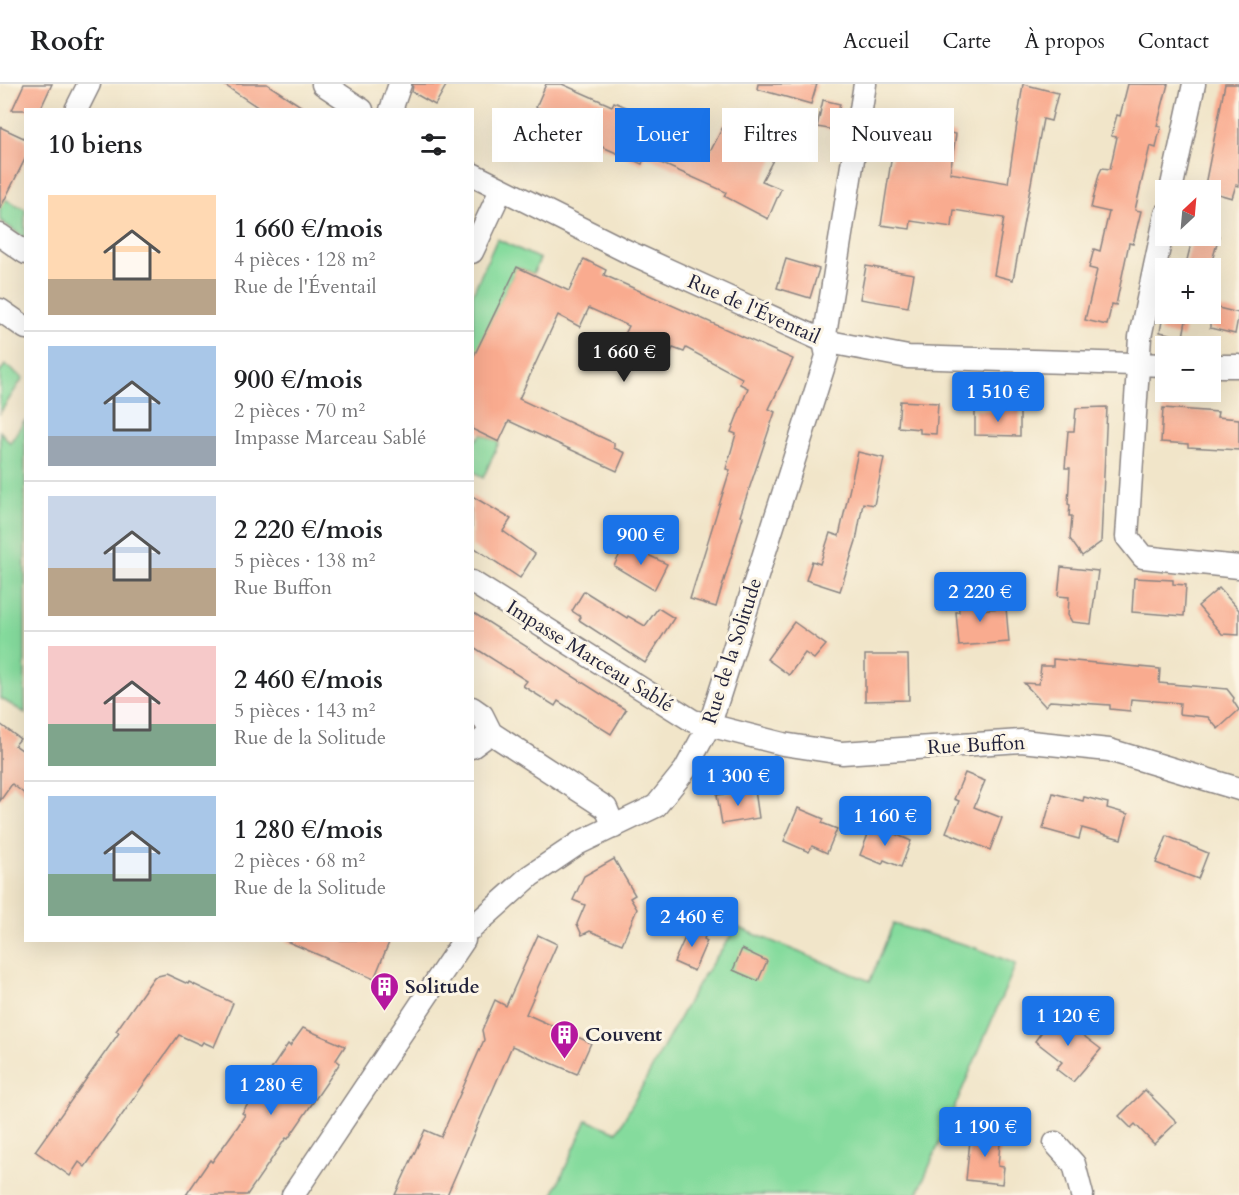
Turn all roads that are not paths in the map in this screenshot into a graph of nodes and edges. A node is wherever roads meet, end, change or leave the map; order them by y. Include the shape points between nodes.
1 (89, 84) edge
2 (323, 84) edge
3 (400, 84) edge
4 (865, 84) edge
5 (1194, 84) edge
6 (77, 108) edge
7 (359, 108) edge
8 (392, 108) edge
9 (474, 175) edge
10 (1173, 180) edge
11 (501, 190) junction
12 (0, 235) edge
13 (1159, 246) edge
14 (474, 248) edge
15 (24, 252) edge
16 (0, 310) edge
17 (24, 327) edge
18 (824, 341) junction
19 (1139, 365) junction
20 (1155, 365) edge
21 (1221, 366) edge
22 (1239, 366) edge
23 (1239, 567) edge
24 (474, 583) edge
25 (474, 709) edge
26 (710, 724) junction
27 (491, 733) junction
28 (474, 746) edge
29 (1239, 789) edge
30 (614, 827) junction
31 (474, 926) edge
32 (463, 942) edge
33 (1055, 1143) dead end
34 (292, 1195) edge
35 (1082, 1195) edge

1 - 6 street
2 - 7 street
3 - 8 street
4 - 18 street, Rue de la Solitude
5 - 10 street
9 - 11 street, Rue de l'Éventail
11 - 14 street
11 - 18 street, Rue de l'Éventail
12 - 15 street
13 - 19 street via 1140,337
16 - 17 street
18 - 19 street, Rue de l'Éventail via 908,357
18 - 26 street, Rue de la Solitude via 827,356
19 - 20 street, Rue de l'Éventail
19 - 23 street via 1127,537 1143,557
21 - 22 street
24 - 26 street, Impasse Marceau Sablé via 693,721
25 - 27 street via 482,715
26 - 29 street, Rue Buffon via 783,744 842,753 1021,741 1108,750
26 - 30 street, Rue de la Solitude via 685,770 656,806
27 - 28 street
27 - 30 street via 606,808
30 - 31 street, Rue de la Solitude via 579,843 530,876
32 - 34 street
33 - 35 street via 1074,1164

